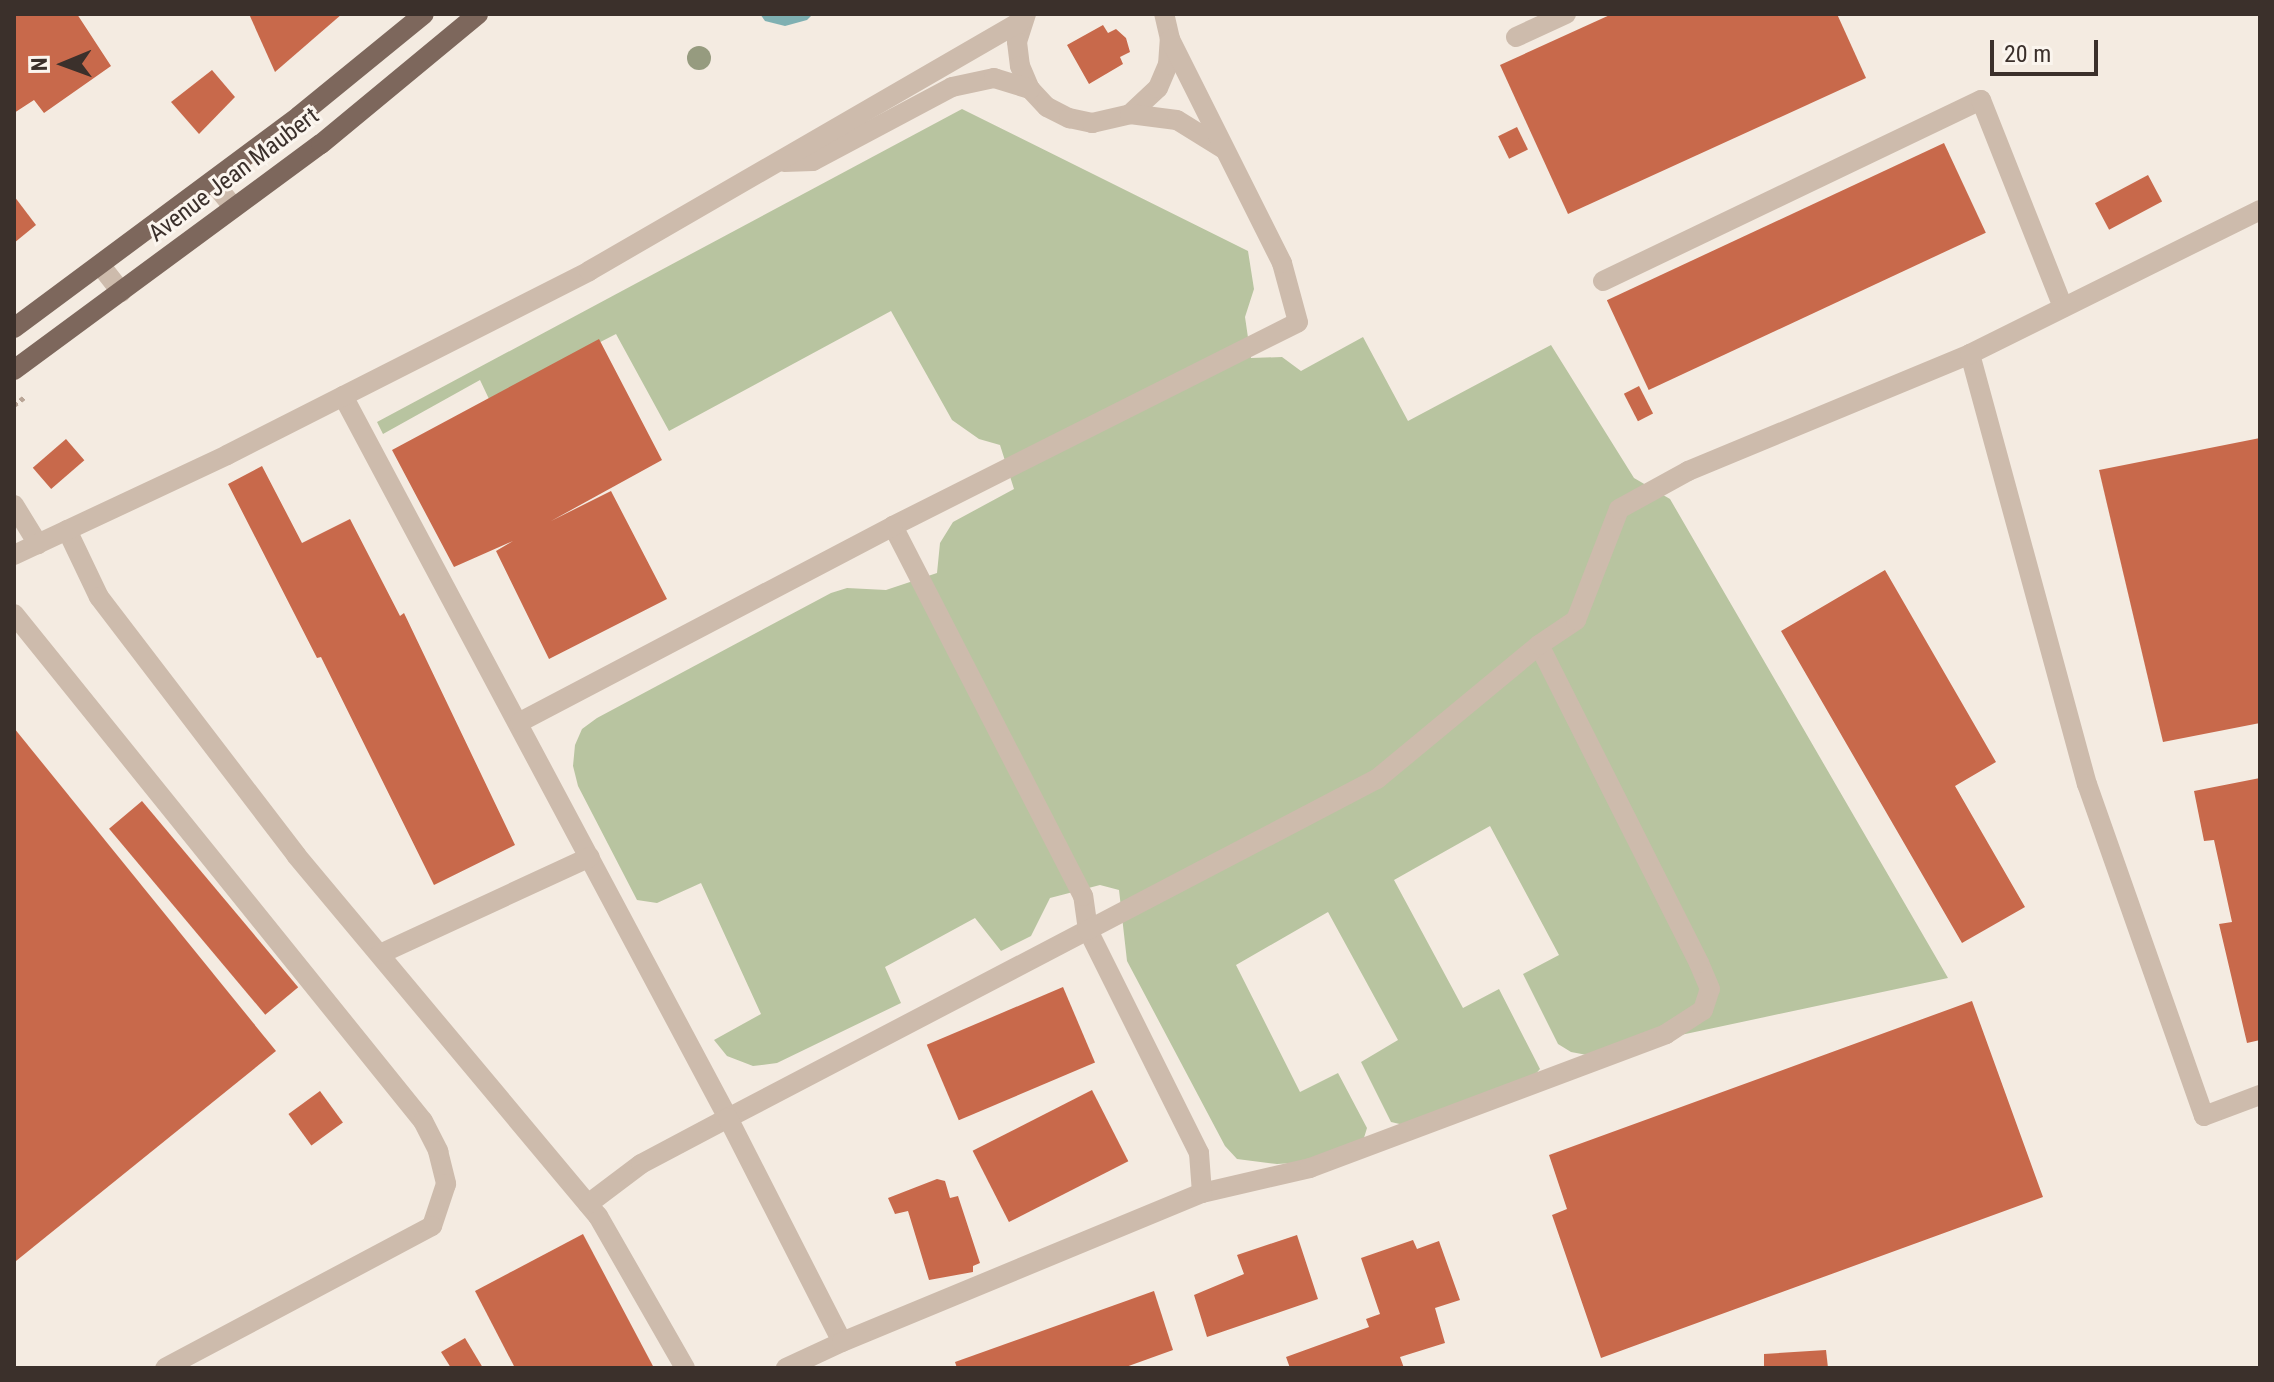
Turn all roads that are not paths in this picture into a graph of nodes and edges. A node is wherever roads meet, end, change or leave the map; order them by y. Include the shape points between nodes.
1 (424, 14) edge
2 (478, 14) edge
3 (1164, 14) edge
4 (1566, 14) edge
5 (1024, 17) edge
6 (1516, 37) dead end
7 (1170, 39) junction
8 (1030, 89) junction
9 (1130, 114) junction
10 (1224, 149) junction
11 (778, 163) junction
12 (213, 182) junction
13 (234, 208) junction
14 (2260, 210) edge
15 (101, 266) junction
16 (1603, 281) dead end
17 (121, 292) junction
18 (2063, 307) junction
19 (14, 328) edge
20 (1970, 354) junction
21 (14, 370) edge
22 (343, 396) junction
23 (14, 505) edge
24 (893, 526) junction
25 (67, 530) junction
26 (38, 544) junction
27 (14, 555) edge
28 (14, 614) edge
29 (1539, 645) junction
30 (520, 722) junction
31 (590, 857) junction
32 (1088, 930) junction
33 (380, 954) junction
34 (2260, 1095) edge
35 (728, 1118) junction
36 (1202, 1193) junction
37 (588, 1204) junction
38 (842, 1342) junction
39 (165, 1368) edge
40 (685, 1368) edge
41 (786, 1368) edge

1 - 12 main road, Avenue Jean Maubert
2 - 13 main road, Avenue Jean Maubert via 321,144
3 - 7 lane
4 - 6 lane
5 - 8 lane via 1017,42
5 - 11 lane
7 - 9 lane via 1168,65 1158,88
7 - 10 lane
8 - 9 lane via 1047,107 1069,118 1092,123
8 - 11 lane via 994,78 952,87 813,161
9 - 10 lane via 1177,120
10 - 24 lane via 1282,263 1298,322
11 - 22 lane via 589,271
12 - 13 lane
12 - 15 main road, Avenue Jean Maubert
13 - 17 main road, Avenue Jean Maubert
14 - 18 lane
15 - 17 lane
15 - 19 main road, Avenue Jean Maubert
16 - 18 lane via 1981,100
17 - 21 main road, Avenue Jean Maubert
18 - 20 lane
20 - 29 lane via 1688,471 1619,509 1576,620
20 - 34 lane via 2087,784 2204,1116
22 - 25 lane
22 - 30 lane
23 - 26 lane
24 - 30 lane
24 - 32 lane via 1083,896
25 - 26 lane
25 - 33 lane via 99,597 296,855
26 - 27 lane
28 - 39 lane via 423,1121 446,1184 432,1226
29 - 32 lane via 1377,779
29 - 36 lane via 1699,963 1710,989 1703,1010 1666,1034 1310,1168
30 - 31 lane
31 - 33 lane
31 - 35 lane
32 - 35 lane
32 - 36 lane via 1199,1153
33 - 37 lane
35 - 37 lane via 641,1164
35 - 38 lane
36 - 38 lane
37 - 40 lane
38 - 41 lane

